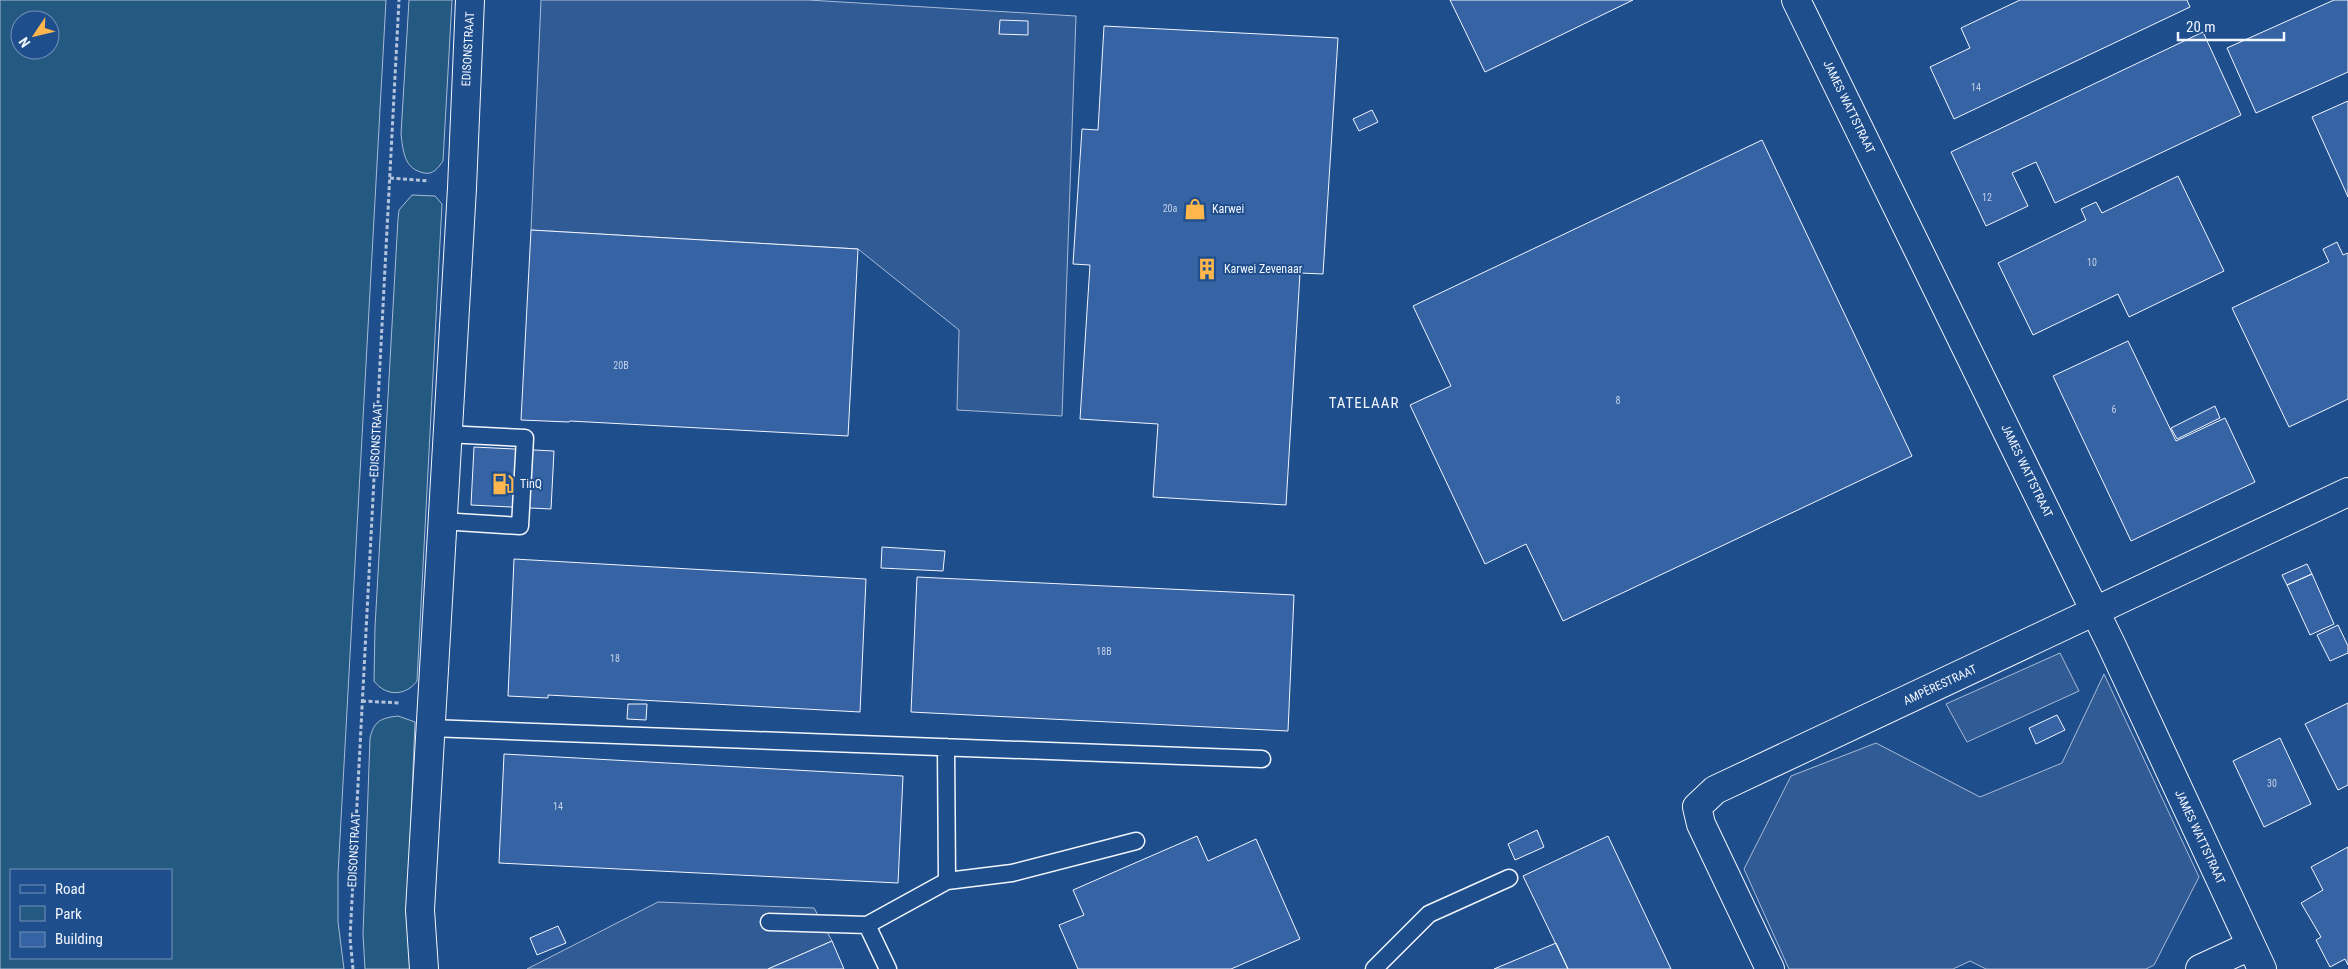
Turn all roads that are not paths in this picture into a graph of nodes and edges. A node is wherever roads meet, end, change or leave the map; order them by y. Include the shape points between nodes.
1 (470, 0) edge
2 (1796, 0) edge
3 (446, 434) junction
4 (2348, 492) edge
5 (441, 521) junction
6 (2096, 612) junction
7 (430, 716) junction
8 (946, 747) junction
9 (1262, 759) dead end
10 (1136, 842) dead end
11 (1509, 878) dead end
12 (947, 881) junction
13 (769, 922) dead end
14 (867, 925) junction
15 (2256, 957) edge
16 (424, 969) edge
17 (888, 969) edge
18 (1374, 969) edge
19 (1770, 969) edge
20 (2200, 969) edge

1 - 3 street, EDISONSTRAAT
2 - 6 street, JAMES WATTSTRAAT
3 - 5 street, EDISONSTRAAT
3 - 5 lane via 525,438 520,526
4 - 6 street, AMPÈRESTRAAT
5 - 7 street, EDISONSTRAAT
6 - 15 street, JAMES WATTSTRAAT
6 - 19 street, AMPÈRESTRAAT via 1715,790 1697,808 1701,824
7 - 8 lane
7 - 16 street, EDISONSTRAAT via 420,910
8 - 9 lane
8 - 12 lane
10 - 12 lane via 1012,873
11 - 18 lane via 1429,914
12 - 14 lane
13 - 14 lane
14 - 17 lane
15 - 20 street

